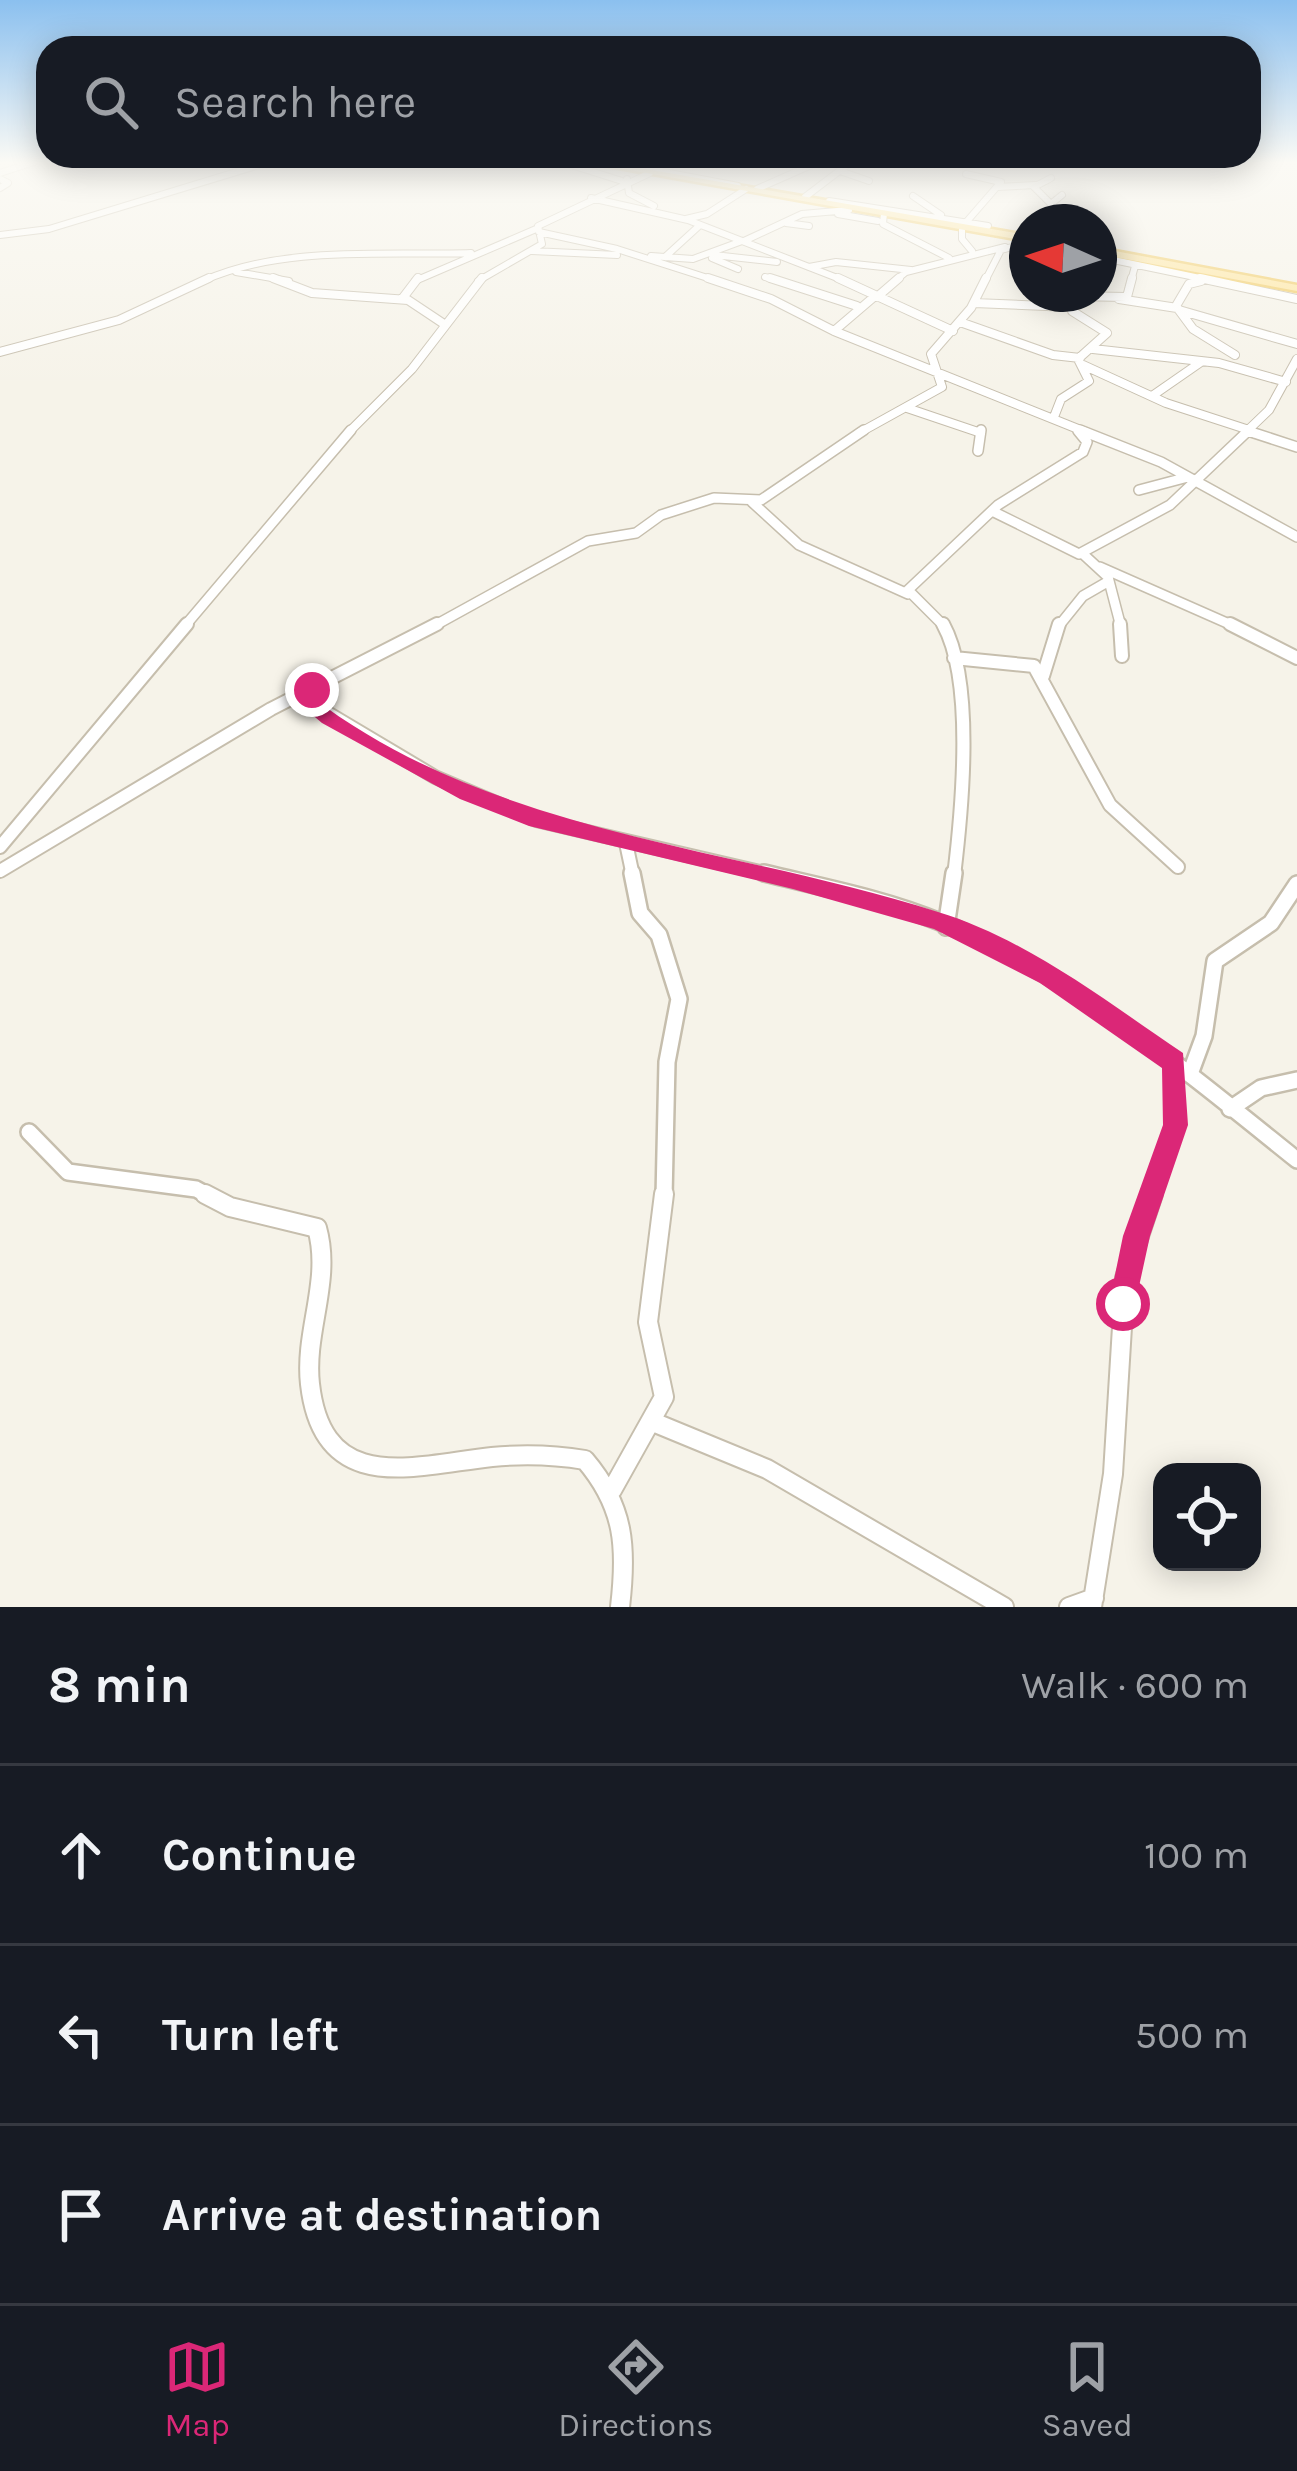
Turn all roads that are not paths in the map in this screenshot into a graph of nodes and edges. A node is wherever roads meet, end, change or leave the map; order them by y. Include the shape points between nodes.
1 (522, 237) edge
2 (542, 237) edge
3 (563, 237) edge
4 (687, 237) edge
5 (715, 237) edge
6 (731, 237) edge
7 (752, 237) edge
8 (913, 237) edge
9 (962, 237) edge
10 (742, 241) junction
11 (1008, 246) joint
12 (724, 250) junction
13 (532, 251) junction
14 (972, 251) junction
15 (766, 252) junction
16 (470, 253) junction
17 (711, 255) junction
18 (665, 257) junction
19 (637, 258) junction
20 (949, 258) junction
21 (1117, 258) edge
22 (744, 260) junction
23 (784, 262) junction
24 (1139, 262) junction
25 (808, 267) junction
26 (738, 269) dead end
27 (223, 270) junction
28 (915, 270) junction
29 (1174, 274) junction
30 (934, 277) dead end
31 (765, 278) dead end
32 (1218, 280) junction
33 (1269, 282) junction
34 (1186, 286) junction
35 (1297, 288) edge
36 (1217, 293) dead end
37 (876, 296) junction
38 (1118, 298) joint
39 (1297, 298) edge
40 (402, 299) junction
41 (974, 303) junction
42 (858, 306) junction
43 (1009, 307) edge
44 (905, 308) junction
45 (1178, 309) junction
46 (1069, 312) edge
47 (1077, 312) edge
48 (920, 314) junction
49 (1066, 320) dead end
50 (938, 323) junction
51 (444, 325) junction
52 (957, 325) junction
53 (834, 331) junction
54 (941, 339) junction
55 (1297, 344) edge
56 (1093, 349) junction
57 (0, 352) edge
58 (1234, 355) dead end
59 (1297, 359) edge
60 (1202, 361) junction
61 (1082, 362) junction
62 (938, 372) junction
63 (1291, 378) edge
64 (1152, 397) junction
65 (907, 408) junction
66 (1054, 417) junction
67 (1072, 426) junction
68 (1248, 431) junction
69 (1297, 447) edge
70 (977, 451) dead end
71 (1191, 479) junction
72 (1139, 490) dead end
73 (752, 502) junction
74 (992, 511) junction
75 (1297, 537) edge
76 (1083, 554) junction
77 (1100, 567) junction
78 (1109, 581) junction
79 (908, 594) junction
80 (1122, 656) dead end
81 (954, 658) junction
82 (1297, 658) edge
83 (1043, 676) junction
84 (299, 696) junction
85 (626, 843) junction
86 (0, 847) edge
87 (1178, 868) dead end
88 (0, 872) edge
89 (1297, 884) edge
90 (946, 927) junction
91 (1182, 1068) junction
92 (1297, 1080) edge
93 (1230, 1109) junction
94 (29, 1132) dead end
95 (1297, 1160) edge
96 (653, 1422) junction
97 (612, 1490) junction
98 (1093, 1603) edge
99 (620, 1607) edge
100 (1004, 1607) edge
101 (1069, 1607) edge

1 - 16 street
2 - 13 street
3 - 19 street
4 - 18 street
5 - 12 street
6 - 10 street
7 - 10 street
8 - 20 street
9 - 14 street
10 - 12 street
10 - 15 street
11 - 14 street
11 - 41 street
12 - 17 street
13 - 19 street
13 - 51 street via 478,281
14 - 20 street
15 - 22 street
15 - 23 street
16 - 27 street
16 - 40 street via 417,279
17 - 18 street
17 - 22 street
17 - 26 street
18 - 19 street
19 - 53 street via 741,287
20 - 28 street
21 - 24 main road
22 - 23 street
23 - 25 street
24 - 29 street
24 - 32 main road
24 - 38 street via 1130,295
25 - 28 street
25 - 37 street
27 - 40 street via 312,293
27 - 57 street via 119,320
28 - 30 street
28 - 37 street
29 - 32 street
29 - 34 street
31 - 42 street
32 - 33 main road
32 - 34 street
32 - 36 street
32 - 39 street
33 - 35 main road
33 - 39 street
34 - 45 street
37 - 42 street
37 - 44 street
38 - 45 street
40 - 51 street
41 - 43 street
41 - 52 street
42 - 44 street
42 - 53 street
44 - 48 street
45 - 55 street
45 - 58 street
46 - 49 street
47 - 56 street via 1105,328
48 - 50 street
48 - 52 street
50 - 52 street
50 - 54 street
51 - 86 street via 407,375 308,470 204,609
52 - 54 street
52 - 61 street
53 - 62 street
54 - 62 street via 928,361
56 - 60 street
56 - 61 street
59 - 63 street
60 - 63 street
60 - 64 street
61 - 64 street
61 - 66 street via 1089,381 1061,399
62 - 65 street via 942,387
62 - 66 street
63 - 68 street
64 - 68 street
65 - 70 street via 981,429
65 - 73 street
66 - 67 street
67 - 71 street
67 - 74 street via 1087,442 1082,452
68 - 69 street
68 - 71 street
71 - 72 street
71 - 75 street
71 - 76 street via 1161,512
73 - 79 street via 803,545
73 - 84 street via 714,498 661,515 636,533 583,542
74 - 76 street
74 - 79 street
76 - 77 street
77 - 78 street
77 - 82 street
78 - 80 street
78 - 83 street via 1066,613 1042,657
79 - 81 street via 948,629
81 - 83 street via 1018,662
81 - 90 street via 959,810
83 - 87 street via 1111,806
84 - 85 street via 466,794
84 - 88 street
85 - 90 street via 889,905
85 - 96 street via 640,913 661,940 679,1000 667,1061 663,1227 650,1302 649,1336 664,1390
89 - 91 street via 1271,923 1215,961 1204,1036
90 - 91 street via 1048,976
91 - 93 street
91 - 98 street via 1175,1125 1125,1278 1113,1474
92 - 93 street via 1261,1088
93 - 95 street
94 - 97 street via 68,1172 196,1190 316,1228 325,1261 307,1356 318,1413 347,1456 414,1473 495,1457 570,1457 585,1460
96 - 97 street
96 - 100 street via 767,1469
97 - 99 street via 627,1547
98 - 101 street

